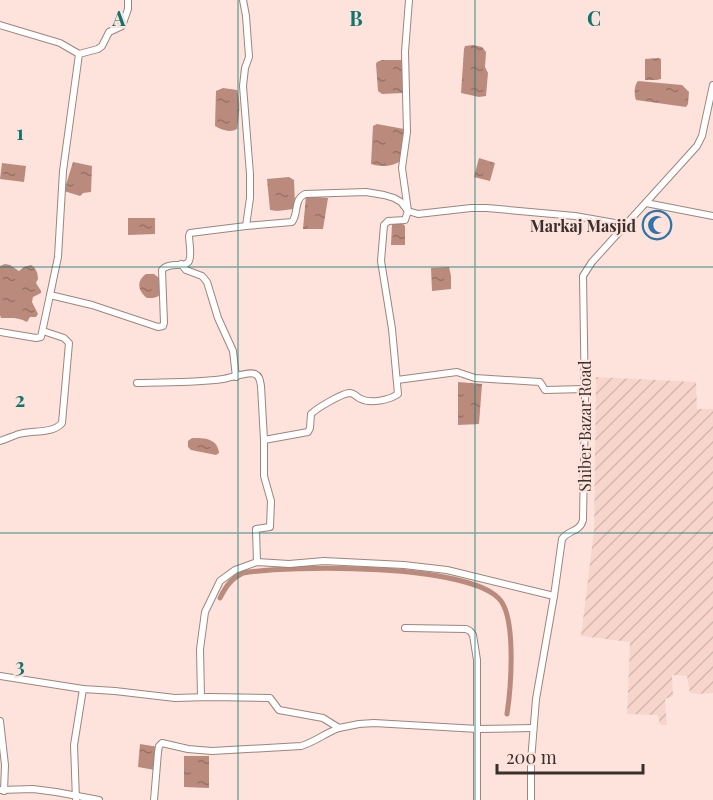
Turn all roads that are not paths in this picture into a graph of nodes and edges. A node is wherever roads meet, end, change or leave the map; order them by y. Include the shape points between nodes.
1 (129, 0) edge
2 (243, 0) edge
3 (409, 0) edge
4 (0, 26) edge
5 (79, 54) junction
6 (713, 85) edge
7 (646, 203) junction
8 (408, 211) junction
9 (713, 216) edge
10 (626, 225) junction
11 (246, 226) junction
12 (181, 264) junction
13 (50, 295) junction
14 (43, 331) junction
15 (0, 332) edge
16 (236, 377) junction
17 (397, 380) junction
18 (137, 383) dead end
19 (585, 389) junction
20 (264, 440) junction
21 (0, 441) edge
22 (257, 562) junction
23 (554, 596) junction
24 (405, 628) dead end
25 (0, 676) edge
26 (83, 689) junction
27 (201, 697) junction
28 (0, 721) edge
29 (339, 728) junction
30 (533, 728) junction
31 (478, 729) junction
32 (2, 792) edge
33 (76, 798) edge
34 (99, 800) edge
35 (154, 800) edge
36 (477, 800) edge
37 (531, 800) edge

1 - 5 street via 122,26 109,33 98,49
2 - 11 street via 249,57 243,86 250,174
3 - 8 street via 405,52 407,132 402,168
4 - 5 street via 60,43
5 - 13 street via 63,171 58,257
6 - 7 street, Shiber Bazar Road via 700,141
7 - 9 street
7 - 10 street, Shiber Bazar Road
8 - 10 street via 418,214 487,208
8 - 11 street via 394,198 366,192 305,194 298,200 292,222
8 - 17 street via 405,220 388,220 383,228 381,261
10 - 19 street, Shiber Bazar Road via 583,276
11 - 12 street via 190,233 189,258
12 - 13 street via 162,270 162,327
12 - 16 street via 207,282 233,351
13 - 14 street
14 - 15 street via 36,338
14 - 21 street via 69,342 62,423 59,427
16 - 18 street
16 - 20 street via 250,373 260,378
17 - 19 street via 456,372 475,378 540,382 545,390
17 - 20 street via 395,397 371,401 343,394 311,414 308,432
19 - 23 street, Shiber Bazar Road via 583,520 581,526 562,539
20 - 22 street via 270,527 256,530
22 - 23 street via 404,565 447,570
22 - 27 street via 220,581 206,612
23 - 30 street, Shiber Bazar Road
24 - 31 street via 466,629 473,635
25 - 26 street
26 - 27 street
26 - 33 street via 75,745
27 - 29 street via 270,699 279,710 323,718
28 - 32 street via 5,765
29 - 31 street via 374,723
29 - 35 street via 301,746 212,751 162,743
30 - 31 street
30 - 37 street, Shiber Bazar Road
31 - 36 street
32 - 33 street via 33,789
33 - 34 street

